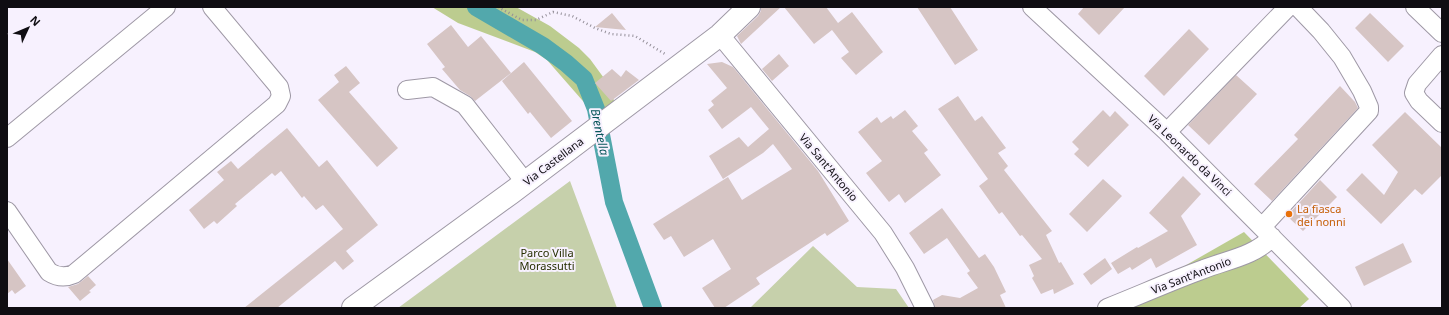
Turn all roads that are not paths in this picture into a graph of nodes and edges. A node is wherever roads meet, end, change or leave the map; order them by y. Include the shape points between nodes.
1 (166, 7) edge
2 (212, 7) edge
3 (749, 7) edge
4 (1032, 7) edge
5 (1288, 7) edge
6 (1298, 7) edge
7 (1415, 7) edge
8 (1442, 33) edge
9 (720, 35) junction
10 (1442, 55) edge
11 (407, 90) dead end
12 (1442, 123) edge
13 (1167, 132) junction
14 (7, 138) edge
15 (525, 182) junction
16 (7, 211) edge
17 (1267, 232) junction
18 (353, 308) edge
19 (925, 308) edge
20 (1108, 308) edge
21 (1342, 308) edge

1 - 14 street
2 - 16 street via 279,88 281,96 277,104 69,276 58,276 49,272
3 - 9 main road, Via Castellana
4 - 13 street, Via Leonardo da Vinci
5 - 13 street
6 - 17 street, Via Sant'Antonio via 1342,57 1365,96 1369,111
7 - 8 street
9 - 15 main road, Via Castellana
9 - 19 street, Via Sant'Antonio via 883,233 905,268
10 - 12 street via 1417,84 1414,93
11 - 15 street via 432,86 465,105
13 - 17 street, Via Leonardo da Vinci
15 - 18 main road, Via Castellana
17 - 20 street, Via Sant'Antonio via 1265,244 1248,253
17 - 21 street, Via Leonardo da Vinci

